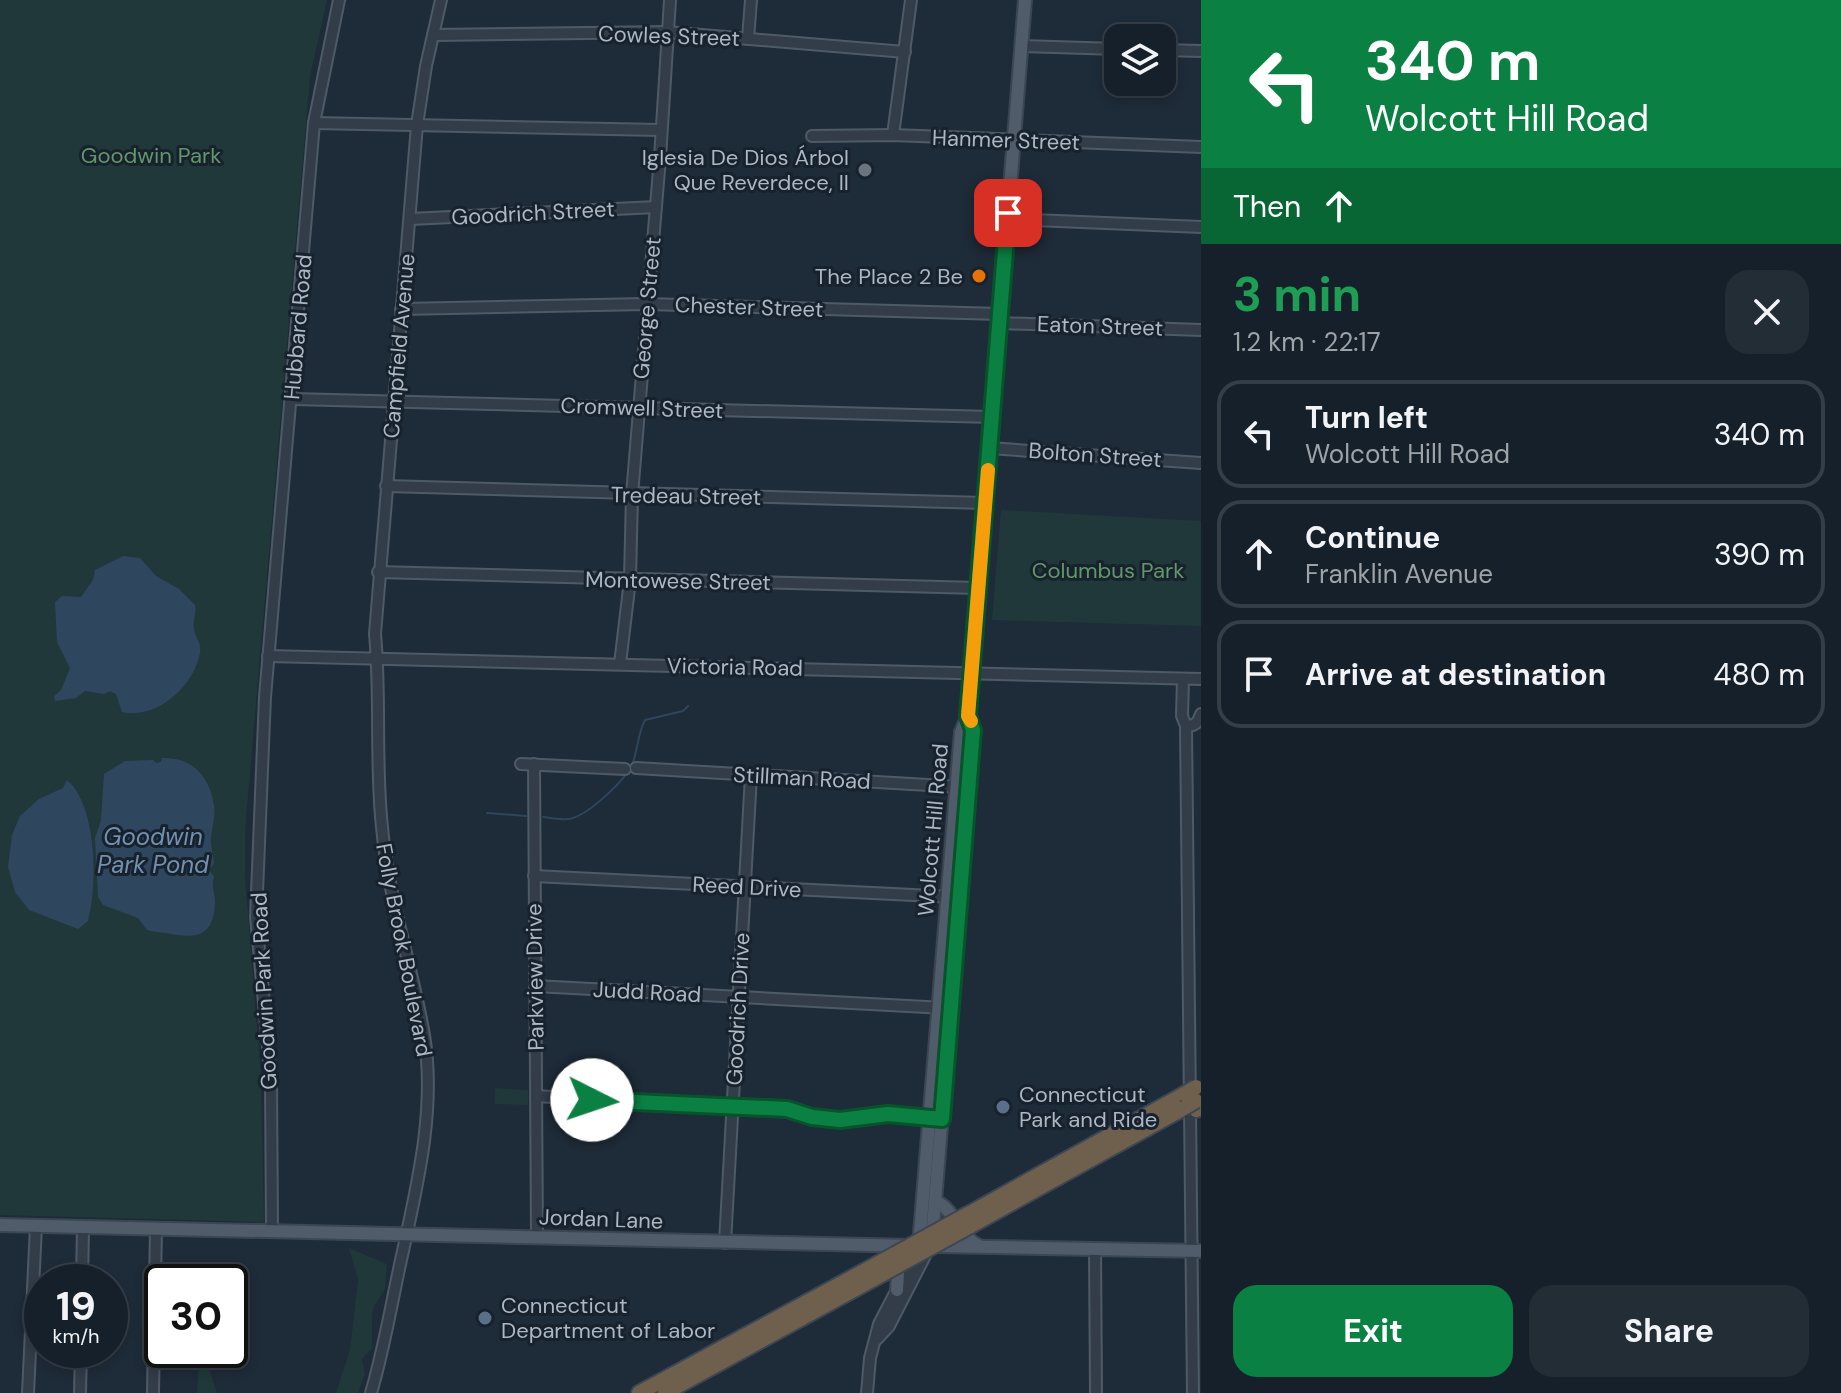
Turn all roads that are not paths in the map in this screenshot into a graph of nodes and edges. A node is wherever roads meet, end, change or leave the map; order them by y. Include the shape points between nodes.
1 (339, 0) edge
2 (441, 0) edge
3 (670, 0) edge
4 (751, 0) edge
5 (911, 0) edge
6 (1025, 0) edge
7 (667, 32) junction
8 (433, 35) junction
9 (748, 39) junction
10 (1022, 46) junction
11 (1104, 49) edge
12 (1176, 50) edge
13 (1201, 51) edge
14 (905, 52) junction
15 (314, 123) junction
16 (417, 125) junction
17 (661, 130) junction
18 (893, 135) junction
19 (812, 136) dead end
20 (1014, 140) junction
21 (1201, 147) edge
22 (656, 207) junction
23 (410, 219) junction
24 (1008, 219) junction
25 (1201, 227) edge
26 (646, 304) junction
27 (401, 309) junction
28 (1000, 319) junction
29 (1201, 330) edge
30 (292, 399) junction
31 (394, 401) junction
32 (639, 408) junction
33 (992, 417) junction
34 (989, 448) junction
35 (1201, 463) edge
36 (386, 486) junction
37 (632, 495) junction
38 (985, 503) junction
39 (378, 572) junction
40 (630, 580) junction
41 (978, 588) junction
42 (268, 656) junction
43 (377, 657) junction
44 (620, 664) junction
45 (971, 673) junction
46 (1183, 679) junction
47 (1201, 679) edge
48 (380, 693) joint
49 (1201, 714) edge
50 (1186, 726) junction
51 (521, 764) dead end
52 (534, 764) junction
53 (751, 775) junction
54 (962, 787) junction
55 (534, 876) junction
56 (745, 887) junction
57 (954, 897) junction
58 (535, 986) junction
59 (738, 996) junction
60 (945, 1008) junction
61 (536, 1096) junction
62 (1194, 1101) edge
63 (732, 1108) junction
64 (936, 1118) junction
65 (935, 1201) junction
66 (971, 1219) junction
67 (0, 1225) edge
68 (36, 1226) junction
69 (83, 1228) junction
70 (156, 1229) junction
71 (272, 1232) junction
72 (407, 1235) junction
73 (537, 1238) junction
74 (725, 1243) junction
75 (872, 1245) junction
76 (924, 1246) junction
77 (982, 1247) junction
78 (1095, 1250) junction
79 (1196, 1251) edge
80 (82, 1264) edge
81 (878, 1270) junction
82 (897, 1290) junction
83 (890, 1314) junction
84 (81, 1368) edge
85 (28, 1393) edge
86 (80, 1393) edge
87 (153, 1393) edge
88 (371, 1393) edge
89 (639, 1393) edge
90 (665, 1393) edge
91 (867, 1393) edge
92 (1096, 1393) edge
93 (1193, 1393) edge

1 - 15 street, Hubbard Road
2 - 8 street, Campfield Avenue
3 - 7 street, George Street
4 - 9 street
5 - 14 street
6 - 10 main road, Wolcott Hill Road
7 - 8 street, Cowles Street
7 - 9 street, Cowles Street
7 - 17 street, George Street
8 - 16 street, Campfield Avenue
9 - 14 street, Cowles Street
10 - 11 street
10 - 20 main road, Wolcott Hill Road
12 - 13 street
14 - 18 street
15 - 16 street
15 - 30 street, Hubbard Road
16 - 17 street
16 - 23 street, Campfield Avenue
17 - 22 street, George Street
18 - 19 street, Hanmer Street
18 - 20 street, Hanmer Street
20 - 21 street, Hanmer Street
20 - 24 main road, Wolcott Hill Road
22 - 23 street, Goodrich Street
22 - 26 street, George Street
23 - 27 street, Campfield Avenue
24 - 25 street
24 - 28 main road, Wolcott Hill Road
26 - 27 street, Chester Street
26 - 28 street, Chester Street
26 - 32 street, George Street
27 - 31 street, Campfield Avenue
28 - 29 street, Eaton Street
28 - 33 main road, Wolcott Hill Road
30 - 31 street, Cromwell Street
30 - 42 street, Hubbard Road
31 - 32 street, Cromwell Street
31 - 36 street, Campfield Avenue
32 - 33 street, Cromwell Street
32 - 37 street, George Street
33 - 34 main road, Wolcott Hill Road
34 - 35 street, Bolton Street
34 - 38 main road, Wolcott Hill Road
36 - 37 street, Tredeau Street
36 - 39 street, Campfield Avenue
37 - 38 street, Tredeau Street
37 - 40 street, George Street
38 - 41 main road, Wolcott Hill Road
39 - 40 street, Montowese Street
39 - 43 street, Campfield Avenue
40 - 41 street, Montowese Street
40 - 44 street, George Street
41 - 45 main road, Wolcott Hill Road
42 - 43 street, Victoria Road
42 - 71 street, Goodwin Park Road via 256,917 271,1079
43 - 44 street, Victoria Road
43 - 48 street, Campfield Avenue
44 - 45 street, Victoria Road
45 - 46 street, Victoria Road
45 - 54 main road, Wolcott Hill Road via 968,716 973,727
46 - 47 street, Victoria Road
46 - 50 street
48 - 72 street, Folly Brook Boulevard via 383,838 424,1037 427,1087
49 - 50 street via 1193,726
50 - 79 street
51 - 52 street, Stillman Road
52 - 53 street, Stillman Road
52 - 55 street, Parkview Drive
53 - 54 street, Stillman Road
53 - 56 street, Goodrich Drive
54 - 57 main road, Wolcott Hill Road
55 - 56 street, Reed Drive
55 - 58 street, Parkview Drive
56 - 57 street, Reed Drive
56 - 59 street, Goodrich Drive
57 - 60 main road, Wolcott Hill Road
58 - 59 street, Judd Road
58 - 61 street, Parkview Drive
59 - 60 street, Judd Road
59 - 63 street, Goodrich Drive
60 - 64 main road, Wolcott Hill Road
61 - 63 street
61 - 73 street, Parkview Drive
62 - 66 highway
62 - 66 highway
63 - 64 street via 787,1109 840,1120 888,1114
63 - 74 street, Goodrich Drive
64 - 65 main road, Wolcott Hill Road
64 - 76 main road, Wolcott Hill Road
65 - 76 main road, Wolcott Hill Road
65 - 77 main road via 967,1238
66 - 81 highway, bridge
67 - 68 main road, Jordan Lane
68 - 69 main road, Jordan Lane
68 - 85 street
69 - 70 main road, Jordan Lane
69 - 80 street
70 - 71 main road, Jordan Lane
70 - 87 street
71 - 72 main road, Jordan Lane
72 - 73 main road, Jordan Lane
72 - 88 street, Folly Brook Boulevard
73 - 74 main road, Jordan Lane
74 - 75 main road, Jordan Lane
75 - 76 main road, Jordan Lane
75 - 82 main road via 894,1264
76 - 77 main road, Jordan Lane
76 - 82 street, Wolcott Hill Road
76 - 83 street, Wolcott Hill Road
77 - 78 main road, Jordan Lane
78 - 79 main road, Jordan Lane
78 - 92 street
79 - 93 street
81 - 89 highway
81 - 90 highway
82 - 83 street, Wolcott Hill Road
83 - 91 street, Wolcott Hill Road via 879,1324
84 - 86 street

